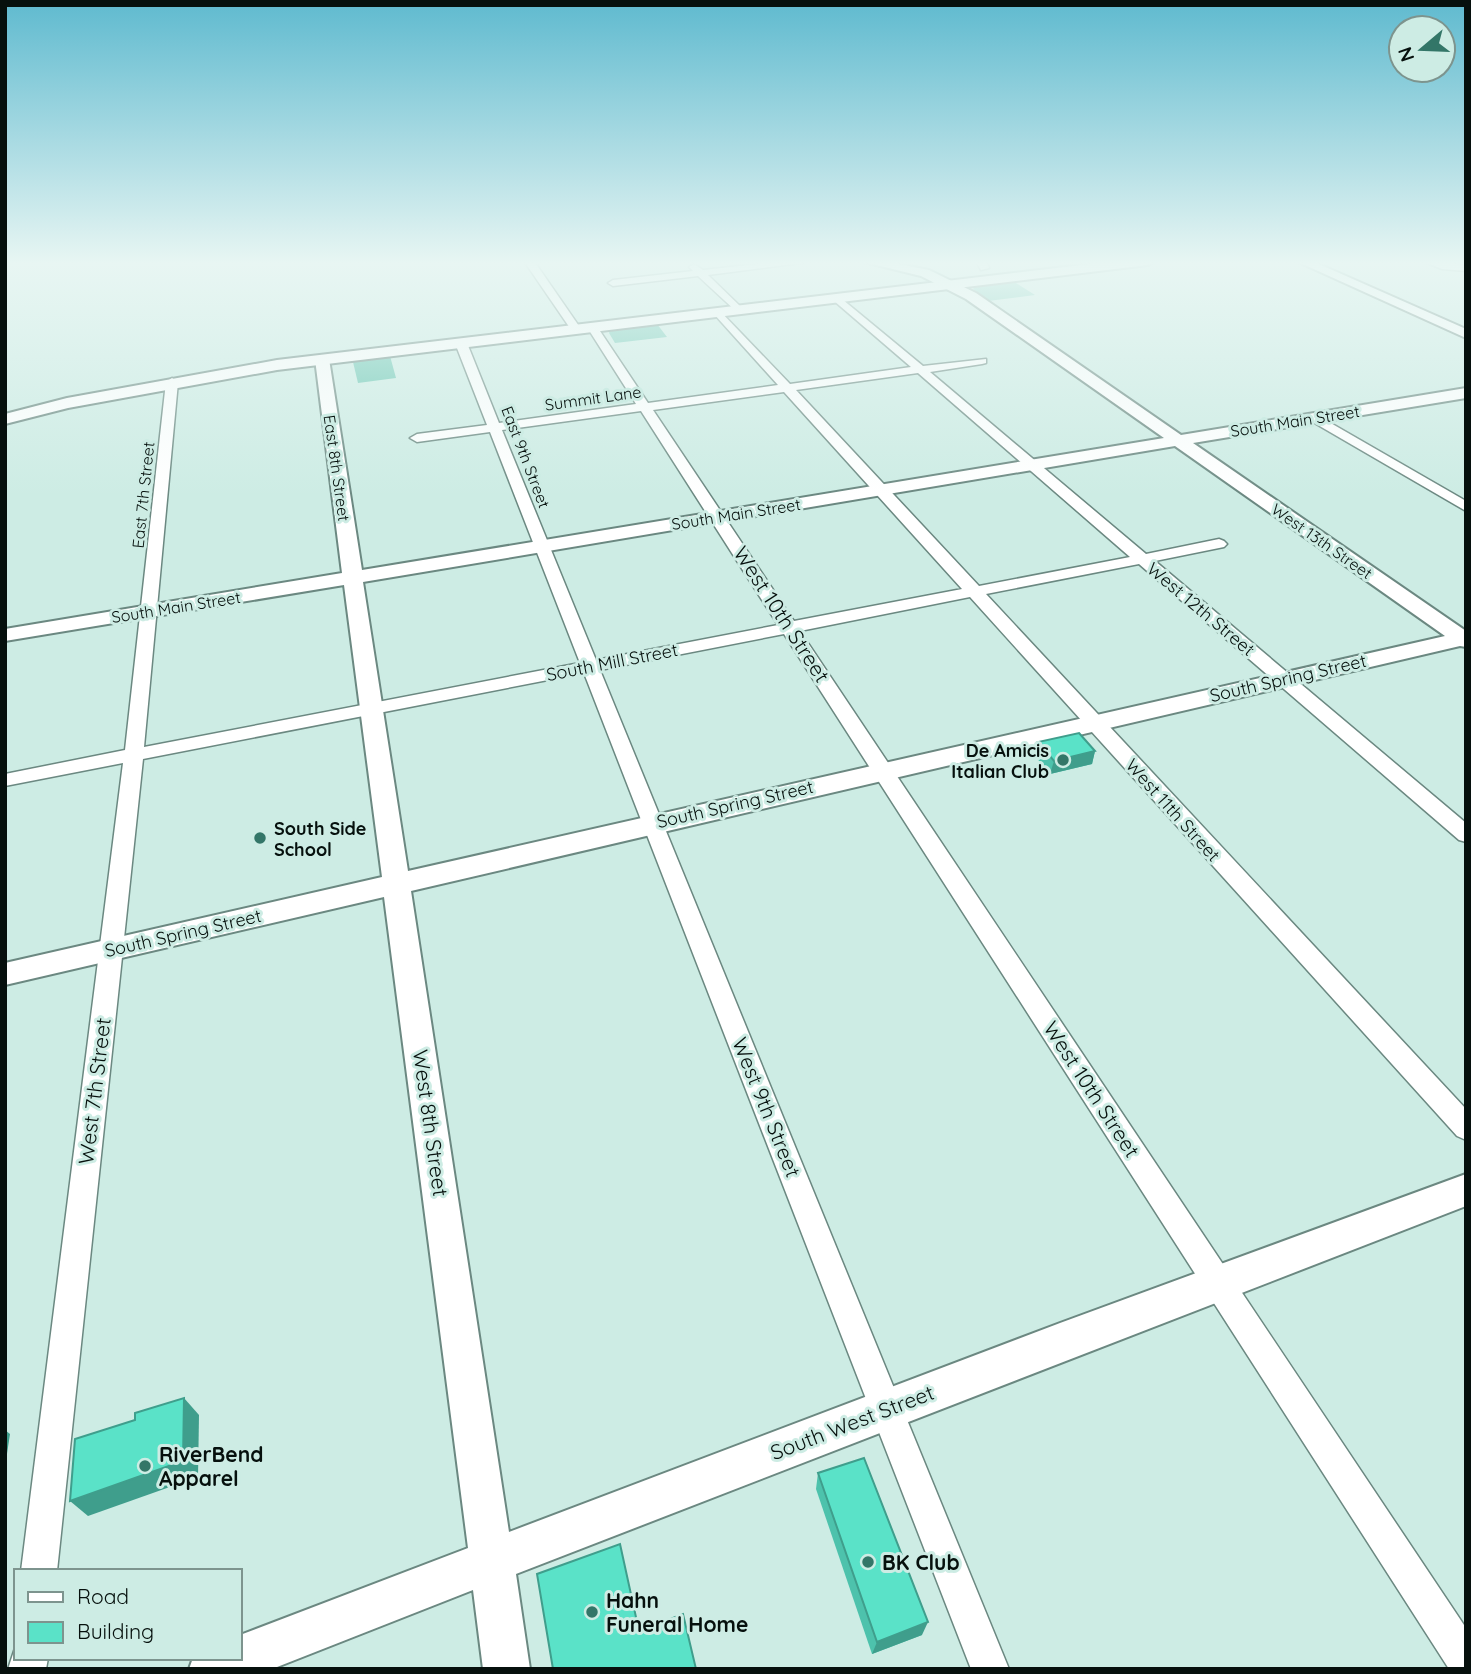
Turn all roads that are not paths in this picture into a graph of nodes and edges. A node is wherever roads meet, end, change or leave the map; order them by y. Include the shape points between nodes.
1 (493, 339) edge
2 (600, 339) edge
3 (743, 339) edge
4 (884, 339) edge
5 (1034, 339) edge
6 (461, 343) junction
7 (322, 359) junction
8 (982, 361) dead end
9 (919, 369) junction
10 (172, 382) junction
11 (787, 387) junction
12 (1466, 393) edge
13 (88, 400) junction
14 (645, 407) junction
15 (1315, 418) junction
16 (5, 419) edge
17 (5, 425) edge
18 (496, 427) junction
19 (417, 438) dead end
20 (1178, 441) junction
21 (1032, 465) junction
22 (881, 490) junction
23 (1466, 507) edge
24 (719, 517) junction
25 (1219, 544) dead end
26 (542, 546) junction
27 (1142, 559) junction
28 (353, 577) junction
29 (975, 592) junction
30 (148, 611) junction
31 (791, 628) junction
32 (5, 635) edge
33 (1464, 639) edge
34 (592, 666) junction
35 (1284, 680) junction
36 (371, 708) junction
37 (1094, 723) junction
38 (134, 755) junction
39 (884, 771) junction
40 (5, 780) edge
41 (654, 823) junction
42 (1466, 835) edge
43 (398, 883) junction
44 (110, 950) junction
45 (5, 974) edge
46 (1466, 1128) edge
47 (1466, 1190) edge
48 (1219, 1283) junction
49 (886, 1409) junction
50 (491, 1561) junction
51 (39, 1569) edge
52 (242, 1657) edge
53 (235, 1660) edge
54 (1466, 1661) edge
55 (212, 1669) edge
56 (507, 1669) edge
57 (990, 1669) edge

1 - 6 main road
2 - 14 street, West 10th Street
3 - 11 street, West 11th Street
4 - 9 street, West 12th Street
5 - 20 street
6 - 7 main road
6 - 18 street, East 9th Street
7 - 10 main road
7 - 28 street, East 8th Street
8 - 9 street, Summit Lane
9 - 11 street, Summit Lane
9 - 21 street, West 12th Street
10 - 13 main road
10 - 30 street, East 7th Street
11 - 14 street, Summit Lane
11 - 22 street, West 11th Street
12 - 15 street, South Main Street
13 - 16 main road
13 - 17 main road
14 - 18 street, Summit Lane
14 - 24 street, West 10th Street
15 - 20 street, South Main Street
15 - 23 street
18 - 19 street, Summit Lane
18 - 26 street, East 9th Street
20 - 21 street, South Main Street
20 - 33 street, West 13th Street
21 - 22 street, South Main Street
21 - 27 street, West 12th Street
22 - 24 street, South Main Street
22 - 29 street, West 11th Street
24 - 26 street, South Main Street
24 - 31 street, West 10th Street
25 - 27 street, South Mill Street
26 - 28 street, South Main Street
26 - 34 street, West 9th Street
27 - 29 street, South Mill Street
27 - 35 street, West 12th Street
28 - 30 street, South Main Street
28 - 36 street, West 8th Street
29 - 31 street, South Mill Street
29 - 37 street, West 11th Street
30 - 32 street, South Main Street
30 - 38 street, West 7th Street
31 - 34 street, South Mill Street
31 - 39 street, West 10th Street
33 - 35 street, South Spring Street
34 - 36 street, South Mill Street
34 - 41 street, West 9th Street
35 - 37 street, South Spring Street
35 - 42 street, West 12th Street
36 - 38 street, South Mill Street
36 - 43 street, West 8th Street
37 - 39 street, South Spring Street
37 - 46 street, West 11th Street
38 - 40 street, South Mill Street
38 - 44 street, West 7th Street
39 - 41 street, South Spring Street
39 - 48 street, West 10th Street
41 - 43 street, South Spring Street
41 - 49 street, West 9th Street
43 - 44 street, South Spring Street
43 - 50 street, West 8th Street
44 - 45 street, South Spring Street
44 - 51 street, West 7th Street
47 - 48 street, South West Street
48 - 49 street, South West Street
48 - 54 street, West 10th Street
49 - 50 street, South West Street
49 - 57 street, West 9th Street
50 - 52 street, South West Street
50 - 56 street, West 8th Street
53 - 55 street, South West Street

